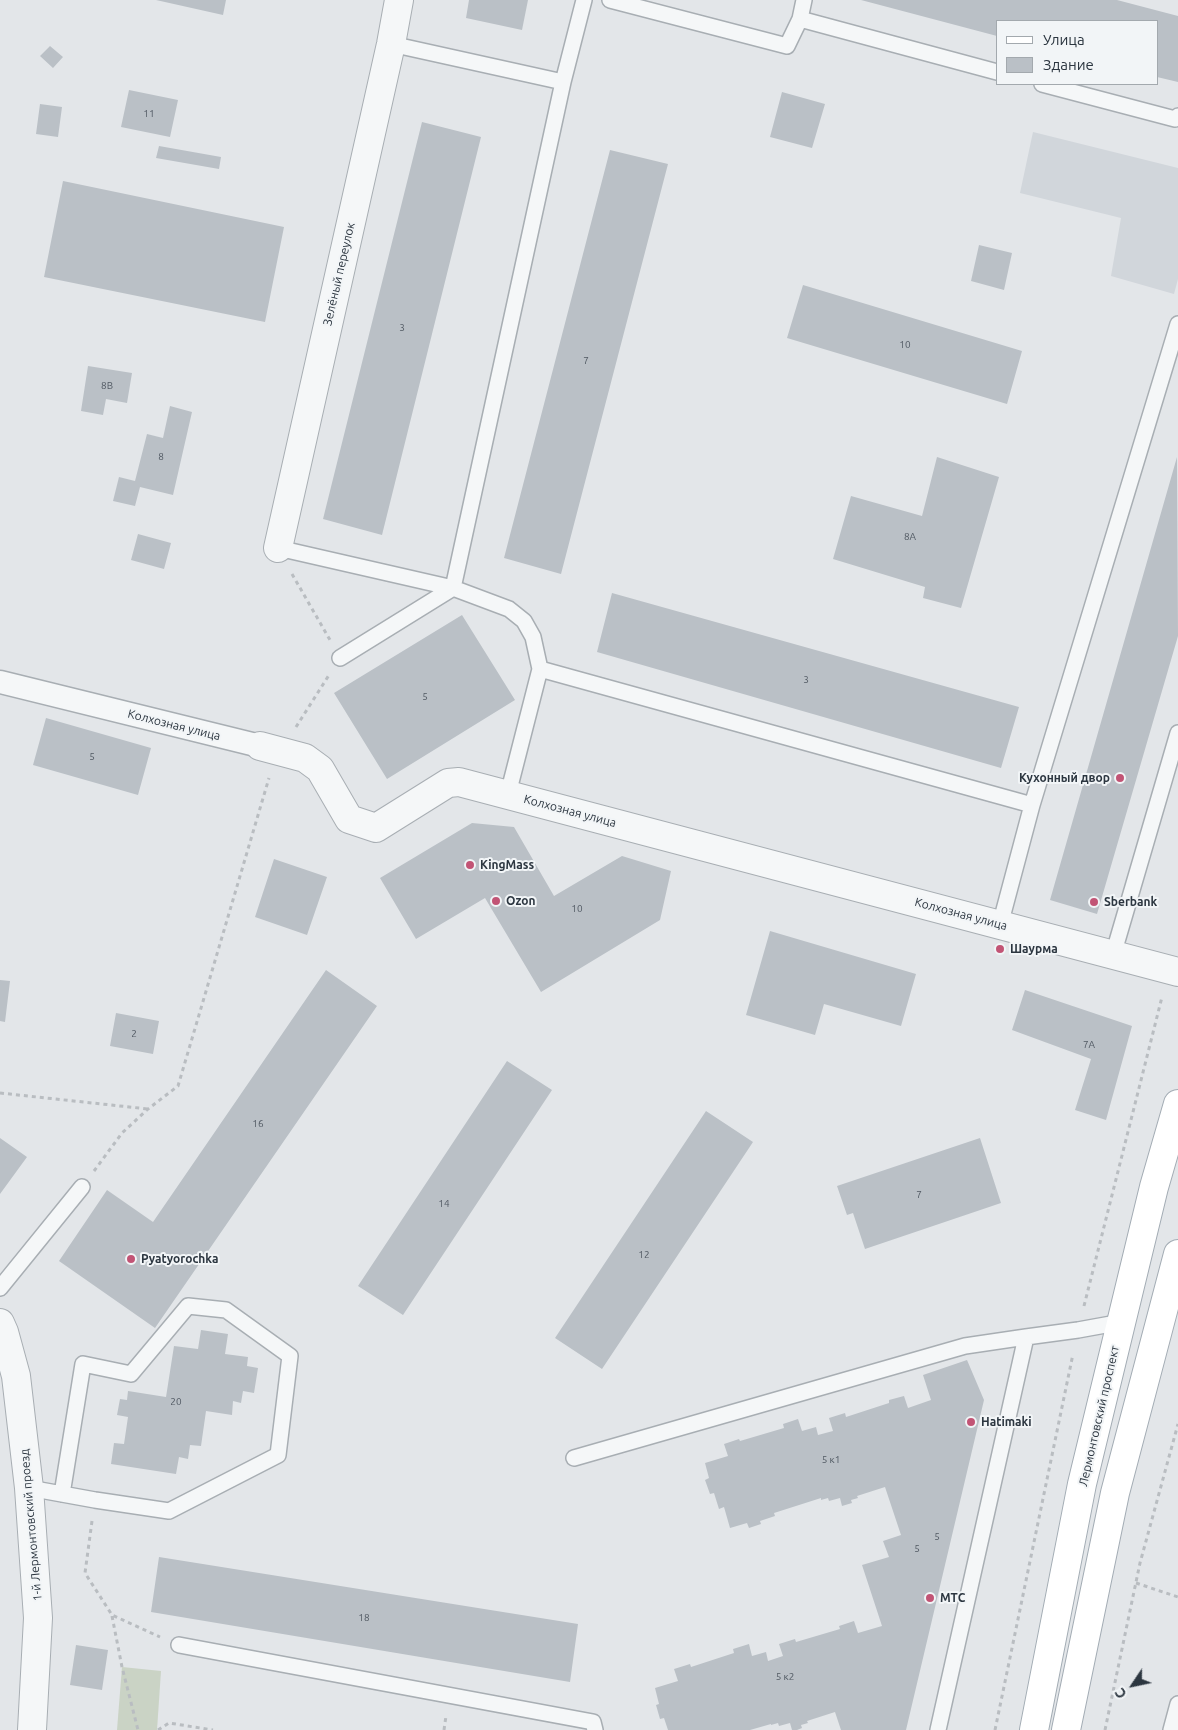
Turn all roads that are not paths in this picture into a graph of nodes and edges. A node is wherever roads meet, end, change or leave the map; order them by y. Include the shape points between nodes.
1 (399, 0) edge
2 (584, 0) edge
3 (610, 0) edge
4 (804, 0) edge
5 (800, 19) junction
6 (391, 44) junction
7 (996, 72) edge
8 (563, 82) junction
9 (1046, 85) edge
10 (1177, 119) edge
11 (1178, 324) edge
12 (278, 548) joint
13 (453, 588) junction
14 (340, 658) road end
15 (540, 669) junction
16 (0, 682) edge
17 (1178, 733) edge
18 (268, 747) joint
19 (508, 794) junction
20 (1032, 805) junction
21 (1000, 925) junction
22 (1113, 955) junction
23 (1178, 972) edge
24 (1178, 1104) edge
25 (82, 1187) road end
26 (1178, 1254) edge
27 (0, 1288) edge
28 (1122, 1322) junction
29 (0, 1323) edge
30 (1026, 1337) junction
31 (574, 1458) dead end
32 (29, 1488) junction
33 (62, 1494) junction
34 (178, 1645) road end
35 (1178, 1704) edge
36 (32, 1730) edge
37 (595, 1730) edge
38 (938, 1730) edge
39 (1034, 1730) edge
40 (1066, 1730) edge
41 (1172, 1730) edge

1 - 6 street, Зелёный переулок
2 - 8 lane
3 - 5 lane via 787,46
4 - 5 lane
5 - 7 lane
6 - 8 lane
6 - 12 street, Зелёный переулок
8 - 13 lane
9 - 10 lane
11 - 20 lane
12 - 13 lane
13 - 14 lane
13 - 15 lane via 509,609 524,621 533,637
15 - 19 lane
15 - 20 lane
16 - 18 street, Колхозная улица
17 - 22 lane
18 - 19 street, Колхозная улица via 305,758 320,769 349,819 376,828 448,783 459,782
19 - 21 street, Колхозная улица
20 - 21 lane
21 - 22 street, Колхозная улица
22 - 23 street, Колхозная улица
24 - 28 main road, Лермонтовский проспект via 1154,1187
25 - 27 lane
26 - 40 main road via 1115,1493
28 - 30 lane
28 - 39 main road, Лермонтовский проспект via 1082,1484
29 - 32 street, 1-й Лермонтовский проезд via 16,1376
30 - 31 lane via 965,1346
30 - 38 lane
32 - 33 lane
32 - 36 street, 1-й Лермонтовский проезд via 38,1618
33 - 33 lane via 83,1364 131,1374 188,1306 226,1310 290,1356 278,1455 169,1511
34 - 37 lane via 593,1722
35 - 41 lane

